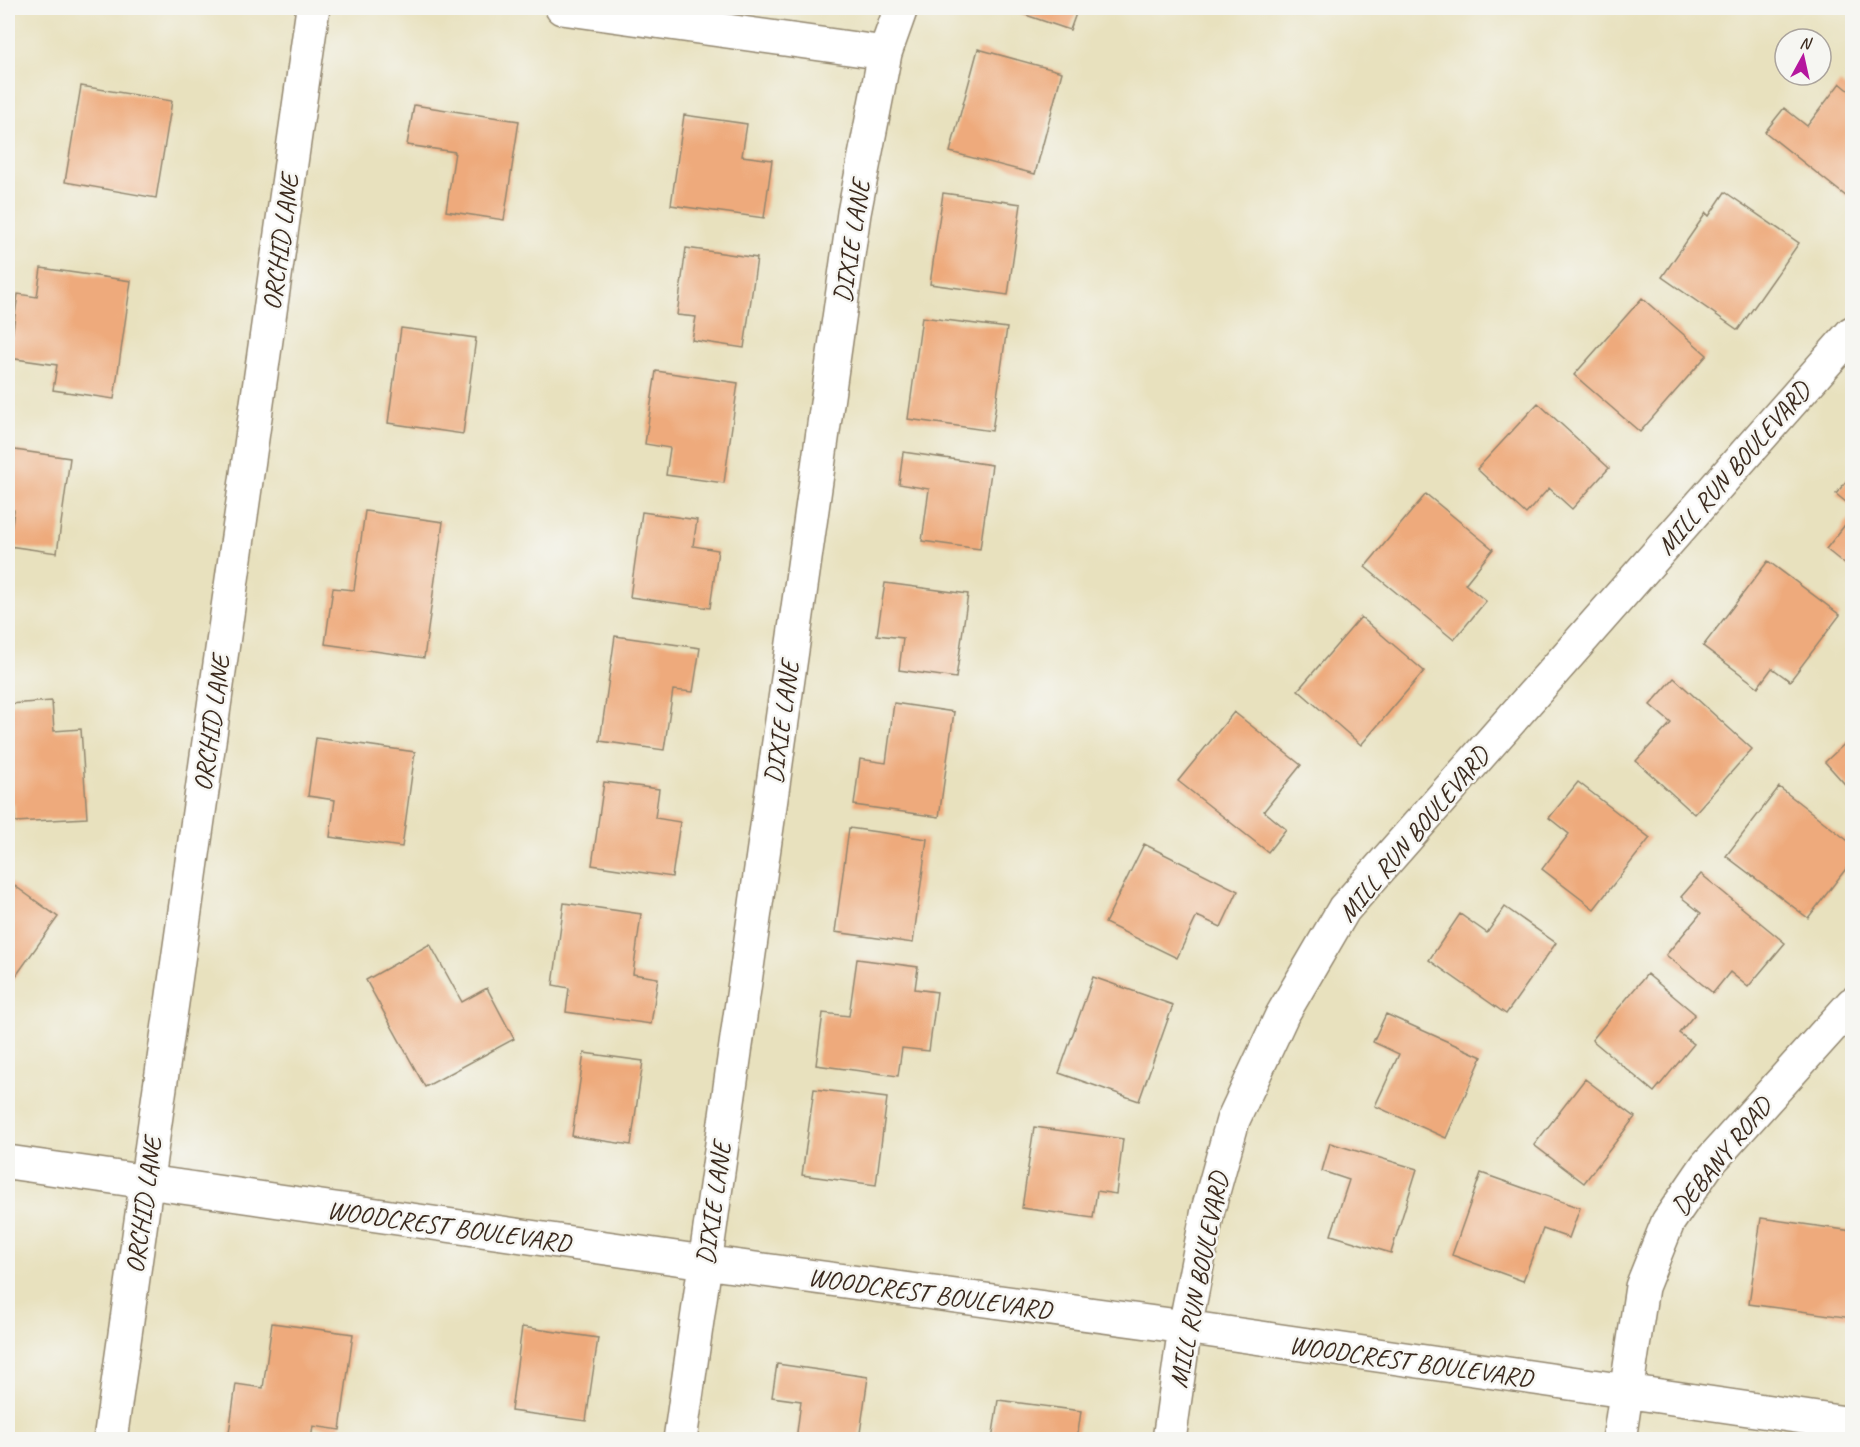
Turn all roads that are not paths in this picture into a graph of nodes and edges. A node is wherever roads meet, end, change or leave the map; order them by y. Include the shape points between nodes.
1 (313, 8) edge
2 (562, 8) edge
3 (901, 8) edge
4 (885, 52) junction
5 (1852, 333) edge
6 (1852, 1004) edge
7 (8, 1162) edge
8 (146, 1183) junction
9 (704, 1262) junction
10 (1185, 1328) junction
11 (1626, 1392) junction
12 (1852, 1424) edge
13 (110, 1440) edge
14 (680, 1440) edge
15 (1169, 1440) edge
16 (1618, 1440) edge

1 - 8 street, ORCHID LANE
2 - 4 street
3 - 4 street, DIXIE LANE
4 - 9 street, DIXIE LANE via 854,213
5 - 10 street, MILL RUN BOULEVARD via 1344,909 1282,1015 1233,1120 1208,1210
6 - 11 street, DEBANY ROAD via 1707,1165 1668,1222 1642,1287
7 - 8 street, WOODCREST BOULEVARD
8 - 9 street, WOODCREST BOULEVARD
8 - 13 street, ORCHID LANE
9 - 10 street, WOODCREST BOULEVARD
9 - 14 street, DIXIE LANE
10 - 11 street, WOODCREST BOULEVARD
10 - 15 street, MILL RUN BOULEVARD
11 - 12 street, WOODCREST BOULEVARD
11 - 16 street, DEBANY ROAD

